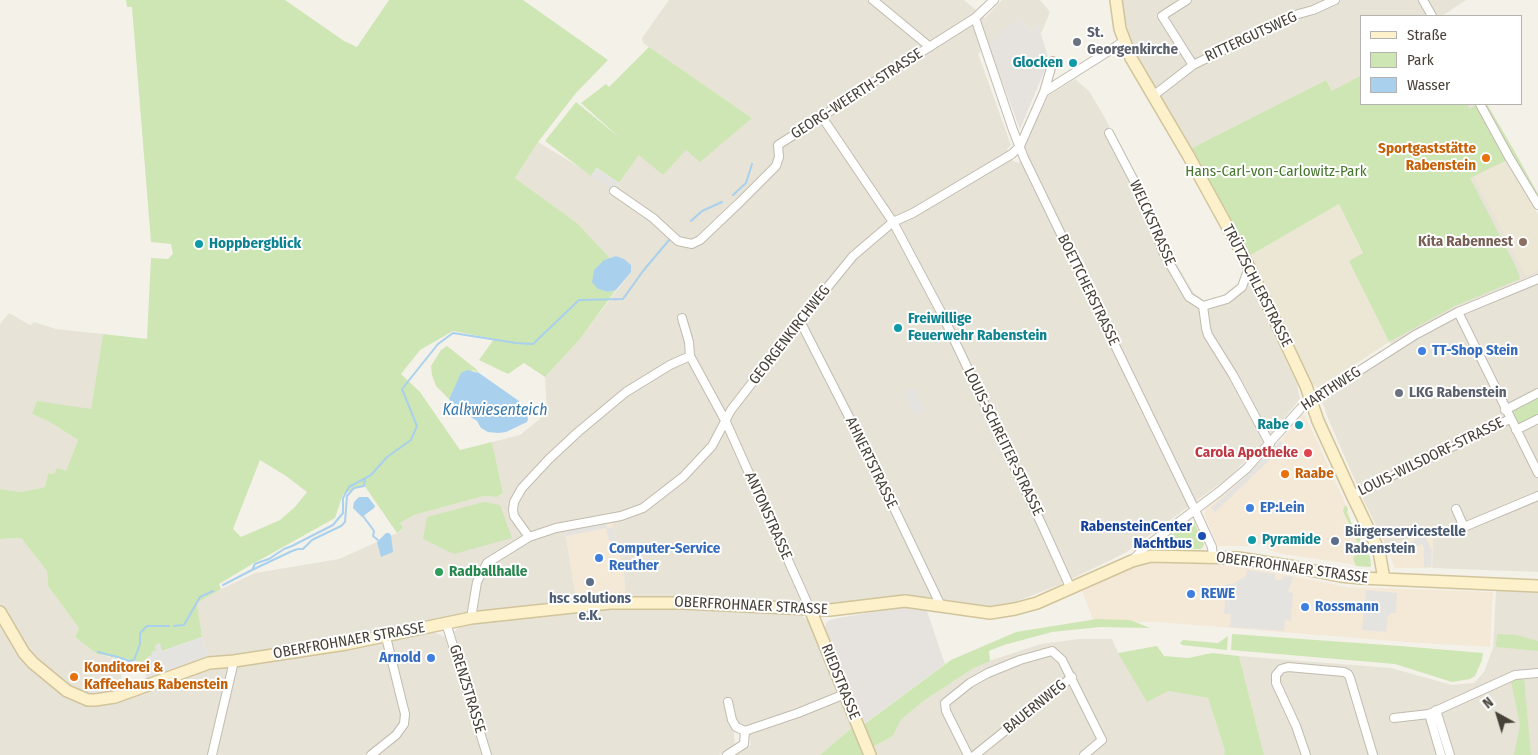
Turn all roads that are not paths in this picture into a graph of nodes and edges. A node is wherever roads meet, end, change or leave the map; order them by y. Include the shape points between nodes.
1 (873, 0) edge
2 (994, 0) edge
3 (1116, 0) edge
4 (1187, 0) edge
5 (1335, 0) edge
6 (1423, 0) edge
7 (1431, 15) edge
8 (975, 18) junction
9 (1124, 42) junction
10 (930, 47) junction
11 (1053, 61) dead end
12 (1193, 64) junction
13 (1044, 92) junction
14 (1153, 96) junction
15 (1481, 105) edge
16 (822, 117) junction
17 (1109, 133) dead end
18 (1020, 146) junction
19 (614, 191) dead end
20 (1538, 205) edge
21 (893, 222) junction
22 (1249, 267) junction
23 (1538, 279) edge
24 (1203, 306) junction
25 (1458, 312) junction
26 (682, 318) dead end
27 (800, 320) junction
28 (690, 356) junction
29 (1538, 393) edge
30 (1310, 402) junction
31 (1505, 410) junction
32 (1510, 419) junction
33 (1538, 419) edge
34 (726, 422) junction
35 (1516, 430) junction
36 (1270, 444) junction
37 (1538, 473) edge
38 (1352, 495) junction
39 (1538, 496) edge
40 (1456, 509) dead end
41 (1195, 510) junction
42 (529, 537) junction
43 (1213, 557) junction
44 (1132, 561) junction
45 (1384, 579) junction
46 (1538, 586) edge
47 (1071, 589) junction
48 (941, 606) junction
49 (810, 609) junction
50 (0, 612) edge
51 (471, 618) junction
52 (446, 623) junction
53 (386, 637) junction
54 (234, 661) junction
55 (1538, 673) edge
56 (1072, 677) junction
57 (845, 694) junction
58 (728, 702) dead end
59 (1432, 712) junction
60 (1394, 718) dead end
61 (745, 731) junction
62 (212, 755) edge
63 (371, 755) edge
64 (487, 755) edge
65 (727, 755) edge
66 (870, 755) edge
67 (968, 755) edge
68 (975, 755) edge
69 (1084, 755) edge
70 (1306, 755) edge
71 (1374, 755) edge
72 (1441, 755) edge
73 (1450, 755) edge

1 - 10 street, GEORG-WEERTH-STRASSE
2 - 8 street, GEORG-WEERTH-STRASSE
3 - 9 main road, TRÜTZSCHLERSTRASSE
4 - 12 street, RITTERGUTSWEG via 1162,16
5 - 12 street, RITTERGUTSWEG via 1288,18
6 - 7 street
8 - 10 street, GEORG-WEERTH-STRASSE
8 - 18 street, BOETTCHERSTRASSE
9 - 13 street
9 - 14 main road, TRÜTZSCHLERSTRASSE
10 - 16 street, GEORG-WEERTH-STRASSE
11 - 13 street, GEORGENKIRCHWEG
12 - 14 street
13 - 18 street, GEORGENKIRCHWEG
14 - 22 main road, TRÜTZSCHLERSTRASSE
15 - 20 street
16 - 19 street, GEORG-WEERTH-STRASSE via 778,145 776,166 700,240 692,244 678,241 654,218
16 - 21 street, LOUIS-SCHREITER-STRASSE
17 - 24 street, WELCKSTRASSE via 1142,196 1163,252 1189,296
18 - 21 street, GEORGENKIRCHWEG via 1012,154
18 - 41 street, BOETTCHERSTRASSE via 1047,208
21 - 27 street, GEORGENKIRCHWEG via 853,256
21 - 47 street, LOUIS-SCHREITER-STRASSE via 941,312
22 - 24 street via 1242,287 1228,299
22 - 30 main road, TRÜTZSCHLERSTRASSE
23 - 25 street, HARTHWEG
24 - 36 street via 1208,335
25 - 30 street, HARTHWEG via 1415,335
25 - 31 street
26 - 28 street via 690,342
27 - 34 street, GEORGENKIRCHWEG
27 - 48 street, AHNERTSTRASSE
28 - 34 street, ANTONSTRASSE
28 - 42 street via 626,392 571,439 522,488 513,510
29 - 31 street
30 - 36 street, HARTHWEG via 1298,410
30 - 38 main road, TRÜTZSCHLERSTRASSE
31 - 32 street
32 - 35 street
32 - 38 street, LOUIS-WILSDORF-STRASSE
33 - 35 street
34 - 42 street, GEORGENKIRCHWEG via 698,462 643,508 614,518 556,528
34 - 49 street, ANTONSTRASSE
35 - 37 street
36 - 41 street, HARTHWEG via 1246,469
38 - 45 main road, TRÜTZSCHLERSTRASSE via 1379,552
39 - 40 street via 1464,527
41 - 43 street, BOETTCHERSTRASSE via 1212,547
41 - 44 street, HARTHWEG
42 - 51 street, GEORGENKIRCHWEG via 487,563 477,582
43 - 44 main road, OBERFROHNAER STRASSE via 1150,556
43 - 45 main road, OBERFROHNAER STRASSE via 1254,560 1340,576
44 - 47 main road, OBERFROHNAER STRASSE
45 - 46 main road, OBERFROHNAER STRASSE
47 - 48 main road, OBERFROHNAER STRASSE via 1036,603 990,613
48 - 49 main road, OBERFROHNAER STRASSE via 905,601 830,610
49 - 51 main road, OBERFROHNAER STRASSE via 646,602
49 - 57 main road, RIEDSTRASSE
50 - 54 main road, OBERFROHNAER STRASSE via 33,663 67,691 88,700 115,696 209,662
51 - 52 main road, OBERFROHNAER STRASSE
52 - 53 main road, OBERFROHNAER STRASSE
52 - 64 street, GRENZSTRASSE
53 - 54 main road, OBERFROHNAER STRASSE
53 - 63 street via 405,714 404,724 396,735
54 - 62 street
55 - 59 street via 1515,675
56 - 67 street, BAUERNWEG via 1052,651 1020,660 970,682 945,703
56 - 68 street, BAUERNWEG
56 - 69 street, BAUERNWEG via 1102,740
57 - 61 street
57 - 66 main road, RIEDSTRASSE
58 - 61 street via 736,727
59 - 60 street
59 - 72 street
59 - 73 street
61 - 65 street via 744,744
70 - 71 street via 1276,682 1276,675 1288,667 1348,674

